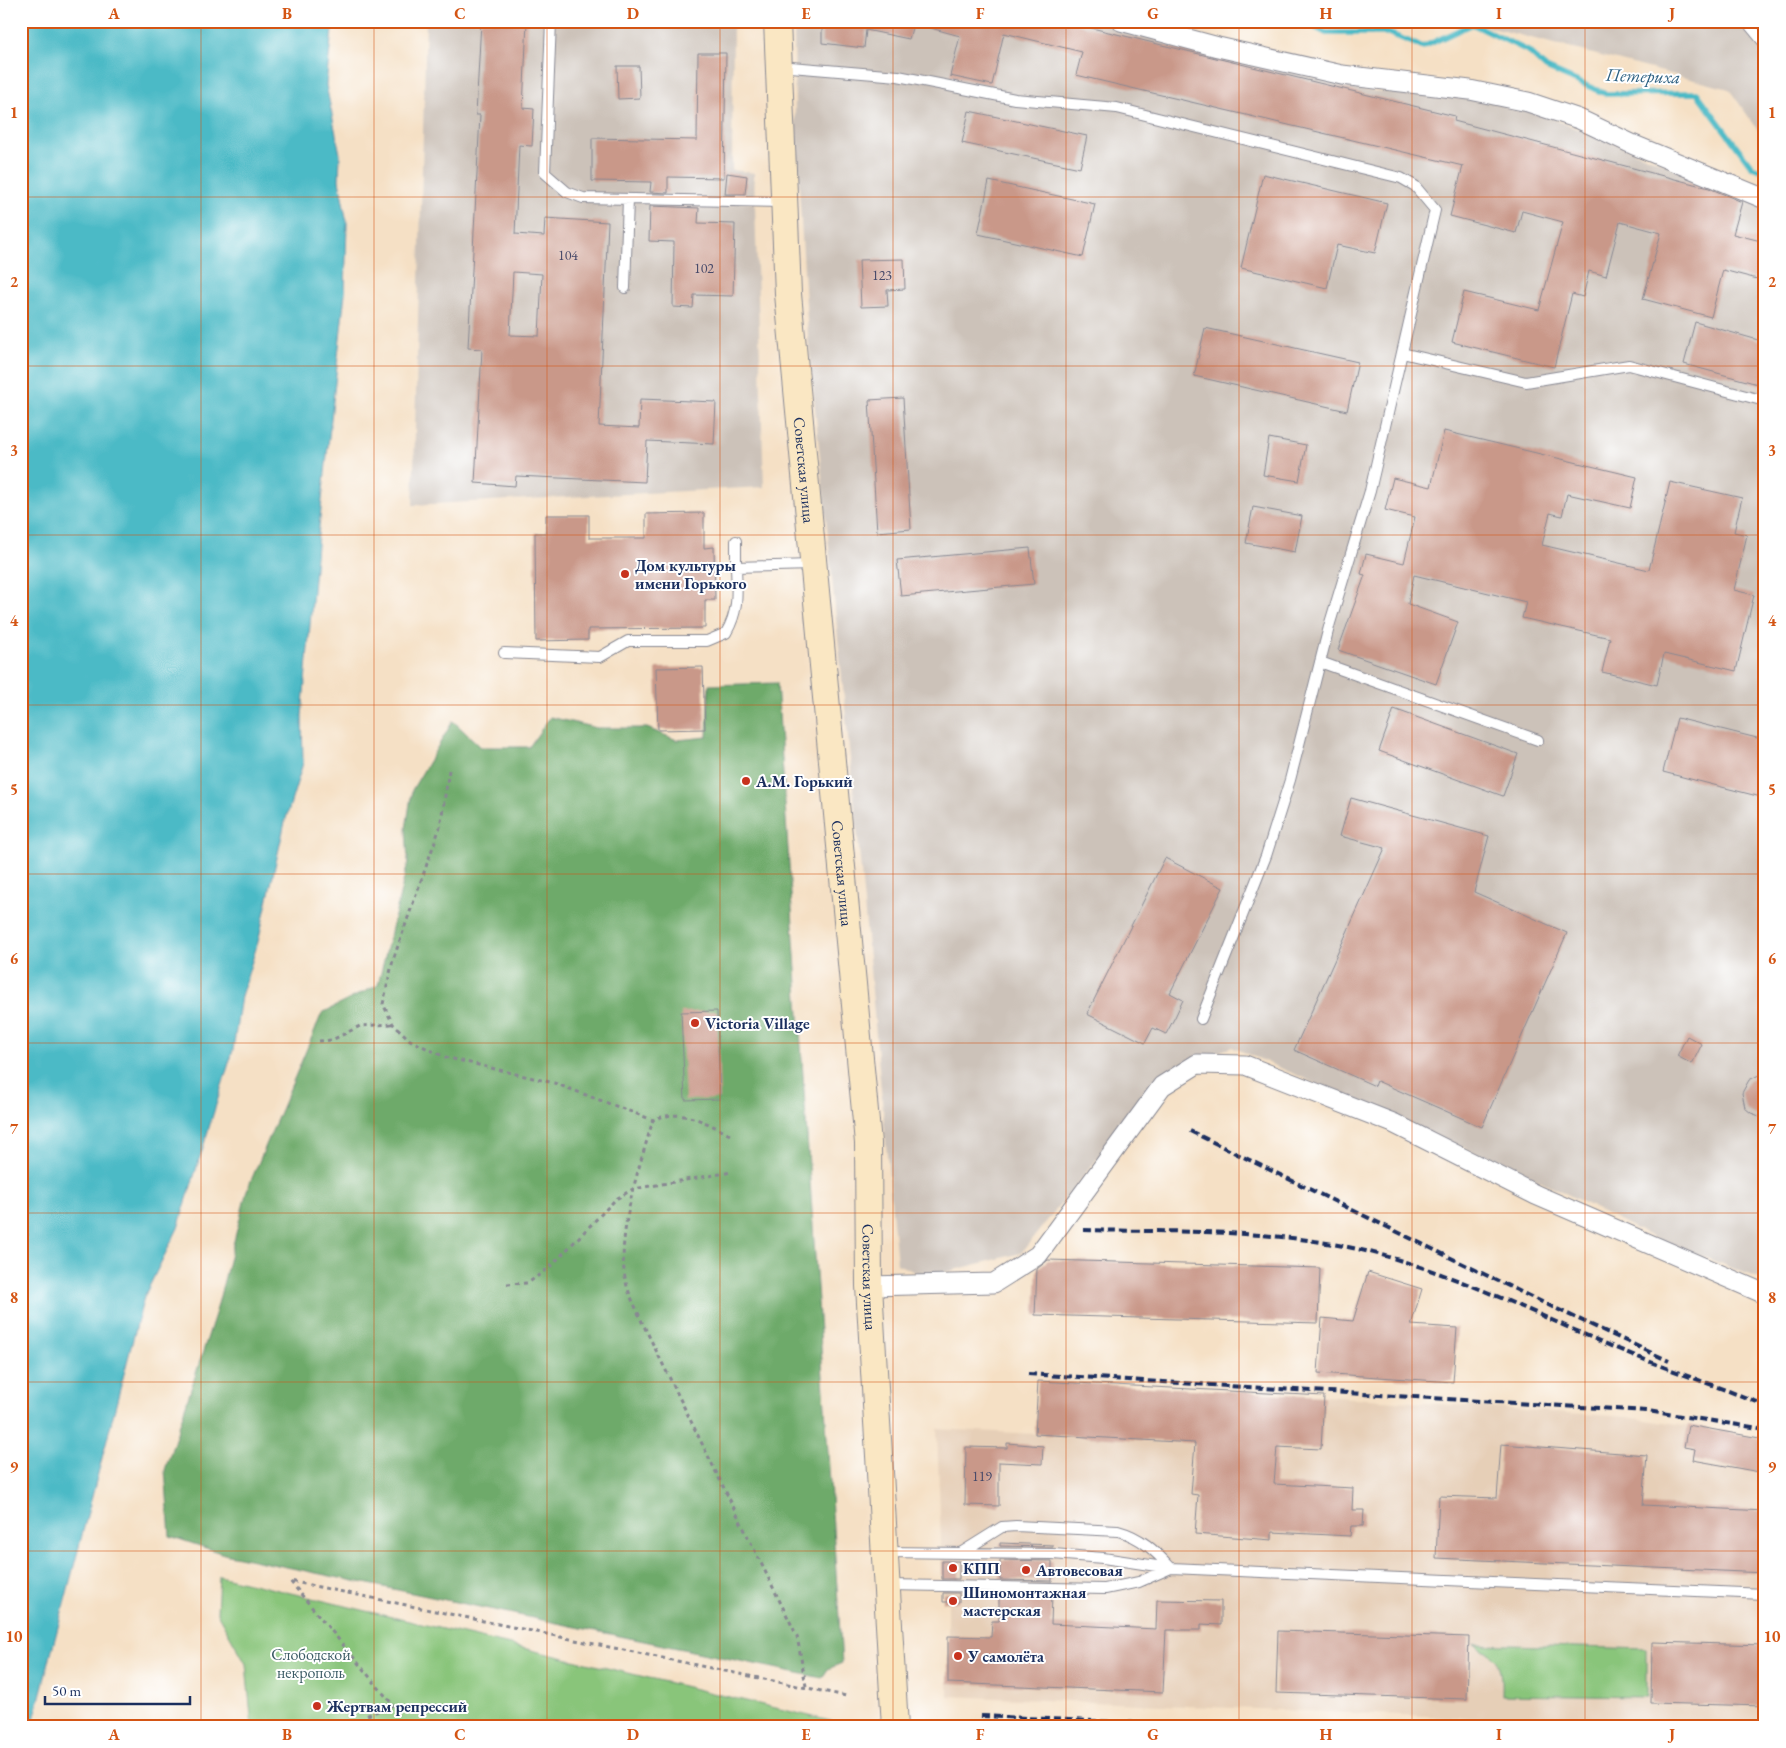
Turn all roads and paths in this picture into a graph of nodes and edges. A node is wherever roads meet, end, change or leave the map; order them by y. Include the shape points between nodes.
1 (551, 21) edge
2 (777, 21) edge
3 (1120, 21) edge
4 (1746, 21) edge
5 (1765, 44) edge
6 (779, 66) junction
7 (628, 199) junction
8 (1765, 199) edge
9 (784, 202) junction
10 (625, 288) dead end
11 (1402, 353) junction
12 (1765, 401) edge
13 (736, 541) dead end
14 (813, 565) junction
15 (736, 567) junction
16 (504, 653) dead end
17 (1320, 662) junction
18 (1538, 740) dead end
19 (449, 770) dead end
20 (1201, 1019) dead end
21 (392, 1024) junction
22 (319, 1041) dead end
23 (653, 1120) junction
24 (730, 1135) dead end
25 (732, 1172) dead end
26 (633, 1189) junction
27 (507, 1284) dead end
28 (869, 1286) junction
29 (1765, 1294) edge
30 (885, 1552) junction
31 (962, 1552) junction
32 (1171, 1568) junction
33 (887, 1585) junction
34 (1765, 1594) edge
35 (806, 1686) junction
36 (846, 1696) dead end
37 (356, 1727) edge
38 (895, 1727) edge

1 - 7 lane via 545,173 567,192 583,198
2 - 6 main road, Советская улица
3 - 8 street via 1342,75 1470,90 1528,102 1579,119
4 - 5 lane
6 - 9 main road, Советская улица
6 - 11 lane via 898,76 1015,99 1117,108 1401,178 1416,186 1435,210
7 - 9 lane
7 - 10 lane
9 - 14 main road, Советская улица via 788,294
11 - 12 lane via 1526,382 1629,365
11 - 17 lane via 1370,491
13 - 15 lane
14 - 15 lane
14 - 28 main road, Советская улица via 866,1120
15 - 16 lane via 738,604 726,633 707,640 628,641 600,657
17 - 18 lane
17 - 20 lane via 1290,780 1266,856
19 - 21 path via 440,826 393,960 383,1004
21 - 22 path via 360,1026 332,1040
21 - 23 path via 410,1040 445,1056 554,1083
23 - 24 path via 666,1114 686,1116 703,1120
23 - 26 path
25 - 26 path
26 - 27 path via 616,1199 550,1266 528,1282
26 - 35 path via 624,1246 626,1282 642,1322 797,1636
28 - 29 street via 994,1283 1038,1255 1162,1086 1197,1064 1245,1065 1383,1120 1536,1195
28 - 30 main road, Советская улица
30 - 31 lane
30 - 33 main road, Советская улица
31 - 32 lane via 1075,1555
31 - 32 lane via 1002,1526 1118,1531 1142,1540
32 - 33 lane via 1139,1582 1105,1589
32 - 34 lane
33 - 38 main road, Советская улица
35 - 36 path
35 - 37 path via 290,1581 393,1705 368,1715

